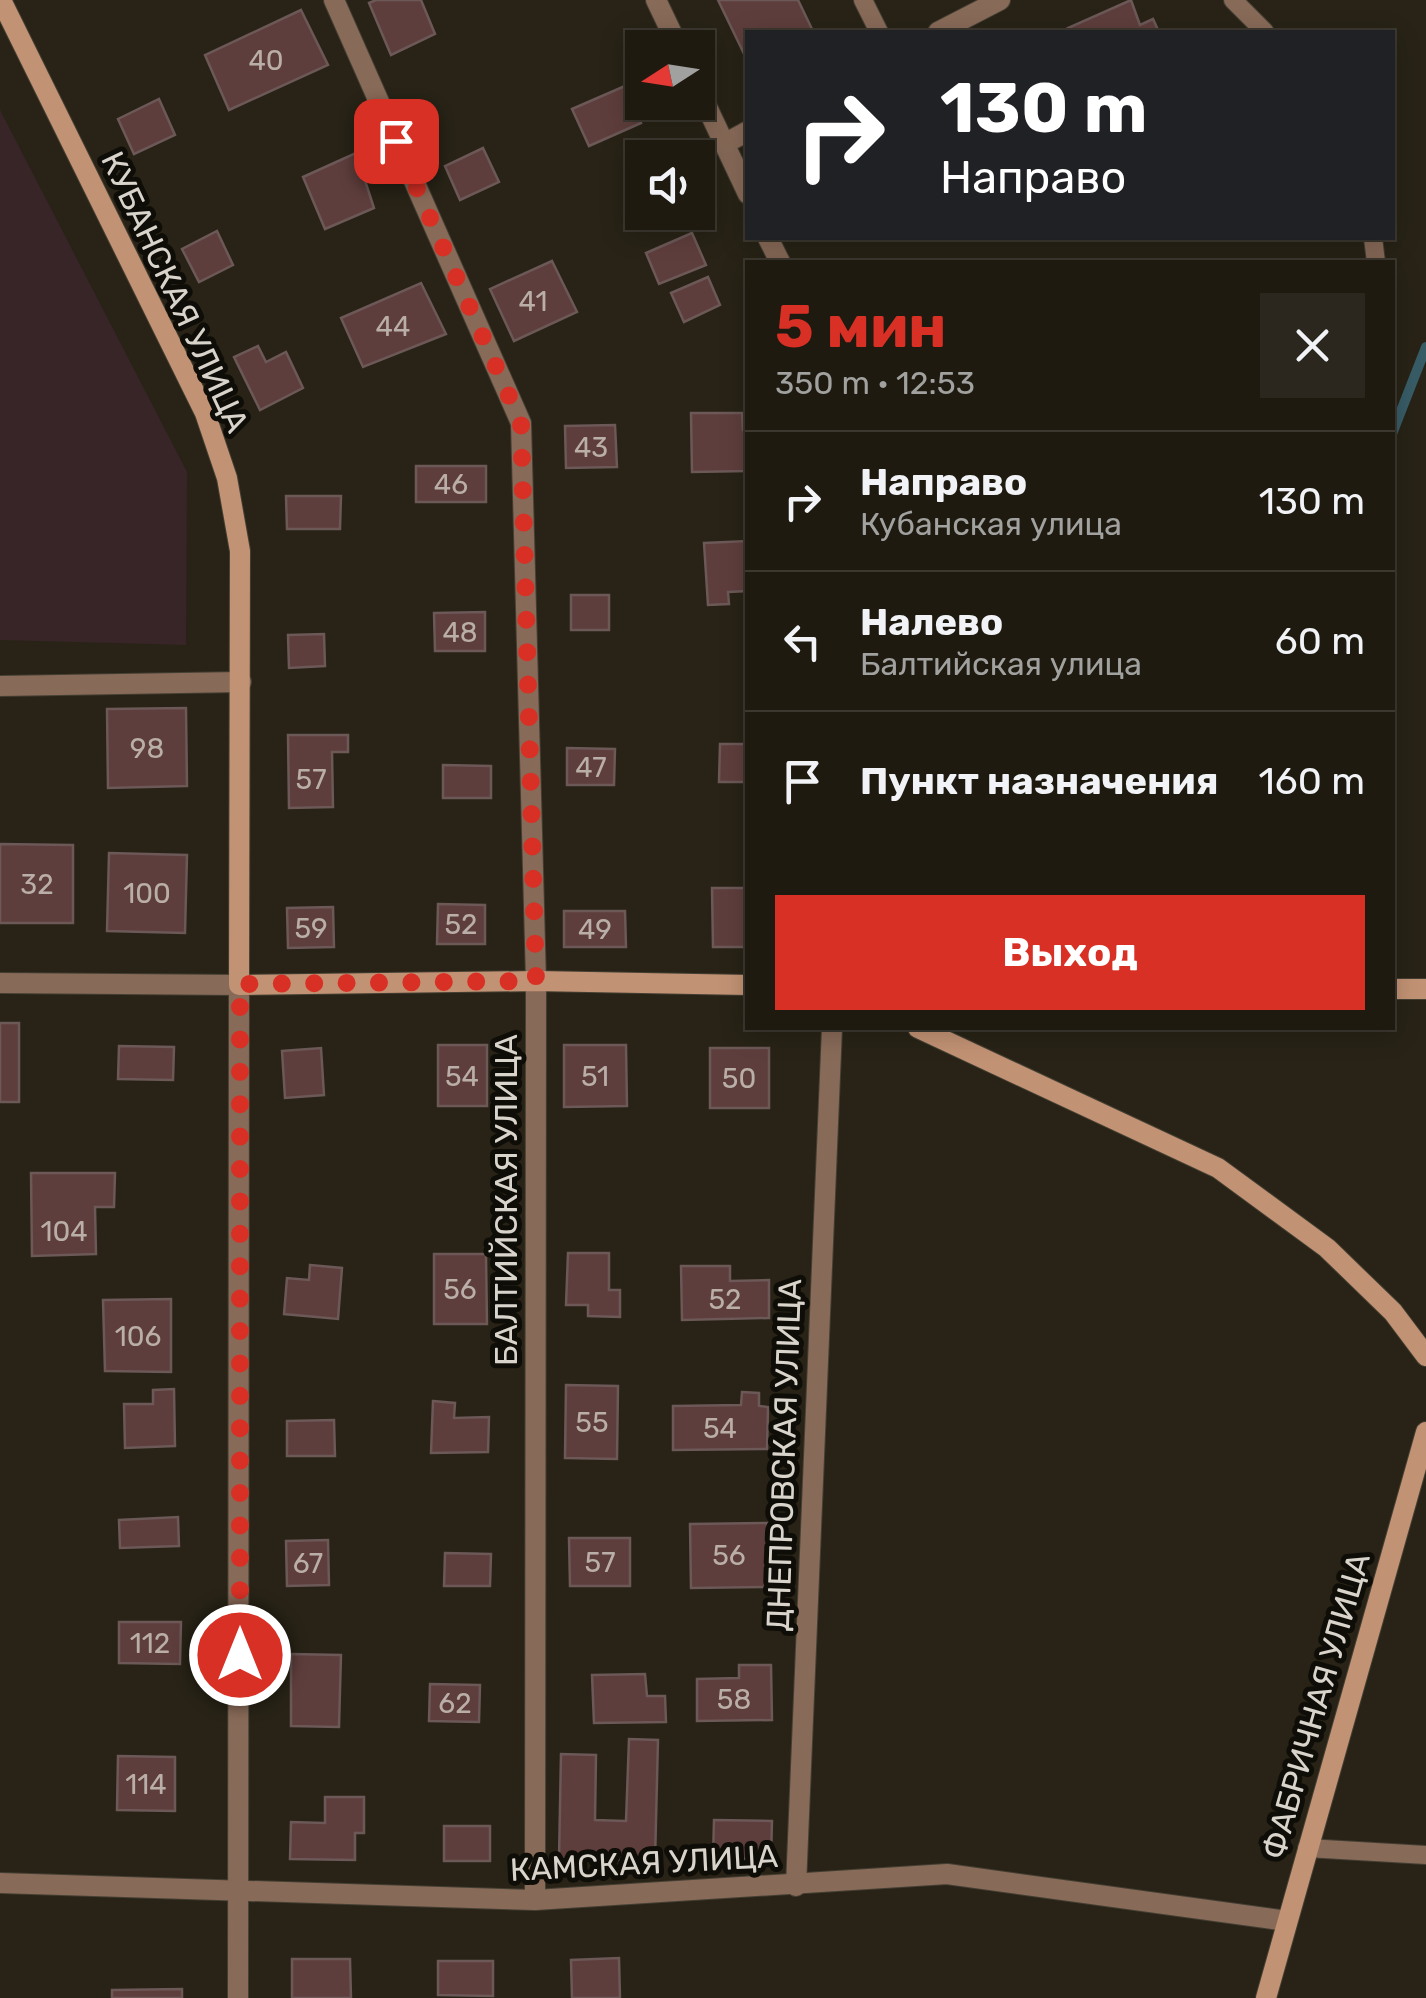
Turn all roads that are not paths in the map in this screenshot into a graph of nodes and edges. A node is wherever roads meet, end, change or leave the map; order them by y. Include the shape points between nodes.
1 (0, 0) edge
2 (334, 0) edge
3 (656, 0) edge
4 (863, 0) edge
5 (1000, 0) edge
6 (1233, 0) edge
7 (670, 30) edge
8 (878, 30) edge
9 (942, 30) edge
10 (1263, 30) edge
11 (713, 120) edge
12 (745, 133) edge
13 (724, 144) junction
14 (745, 188) edge
15 (241, 682) junction
16 (0, 686) edge
17 (536, 981) junction
18 (0, 983) edge
19 (240, 984) junction
20 (745, 985) edge
21 (1395, 988) edge
22 (1426, 989) edge
23 (832, 1030) edge
24 (922, 1030) edge
25 (1426, 1356) edge
26 (1426, 1432) edge
27 (1307, 1848) junction
28 (1426, 1855) edge
29 (0, 1884) edge
30 (796, 1886) junction
31 (240, 1892) junction
32 (535, 1900) junction
33 (1287, 1921) junction
34 (238, 1998) edge
35 (1266, 1998) edge

1 - 15 street, КУБАНСКАЯ УЛИЦА via 205,414 227,478 240,551
2 - 17 street, БАЛТИЙСКАЯ УЛИЦА via 521,423
3 - 7 street
4 - 8 lane
5 - 9 street
6 - 10 lane
11 - 13 street
12 - 13 street
13 - 14 street
15 - 16 street
15 - 19 street, КУБАНСКАЯ УЛИЦА
17 - 19 street
17 - 20 street
17 - 32 street, БАЛТИЙСКАЯ УЛИЦА
18 - 19 street
19 - 31 street, КУБАНСКАЯ УЛИЦА
21 - 22 street
23 - 30 street, ДНЕПРОВСКАЯ УЛИЦА
24 - 25 street via 1218,1168 1327,1248 1393,1312
26 - 27 street, ФАБРИЧНАЯ УЛИЦА
27 - 28 lane
27 - 33 street, ФАБРИЧНАЯ УЛИЦА
29 - 31 street, КАМСКАЯ УЛИЦА
30 - 32 street, КАМСКАЯ УЛИЦА
30 - 33 street, КАМСКАЯ УЛИЦА via 948,1874
31 - 32 street, КАМСКАЯ УЛИЦА
31 - 34 street, КУБАНСКАЯ УЛИЦА
33 - 35 street, ФАБРИЧНАЯ УЛИЦА

